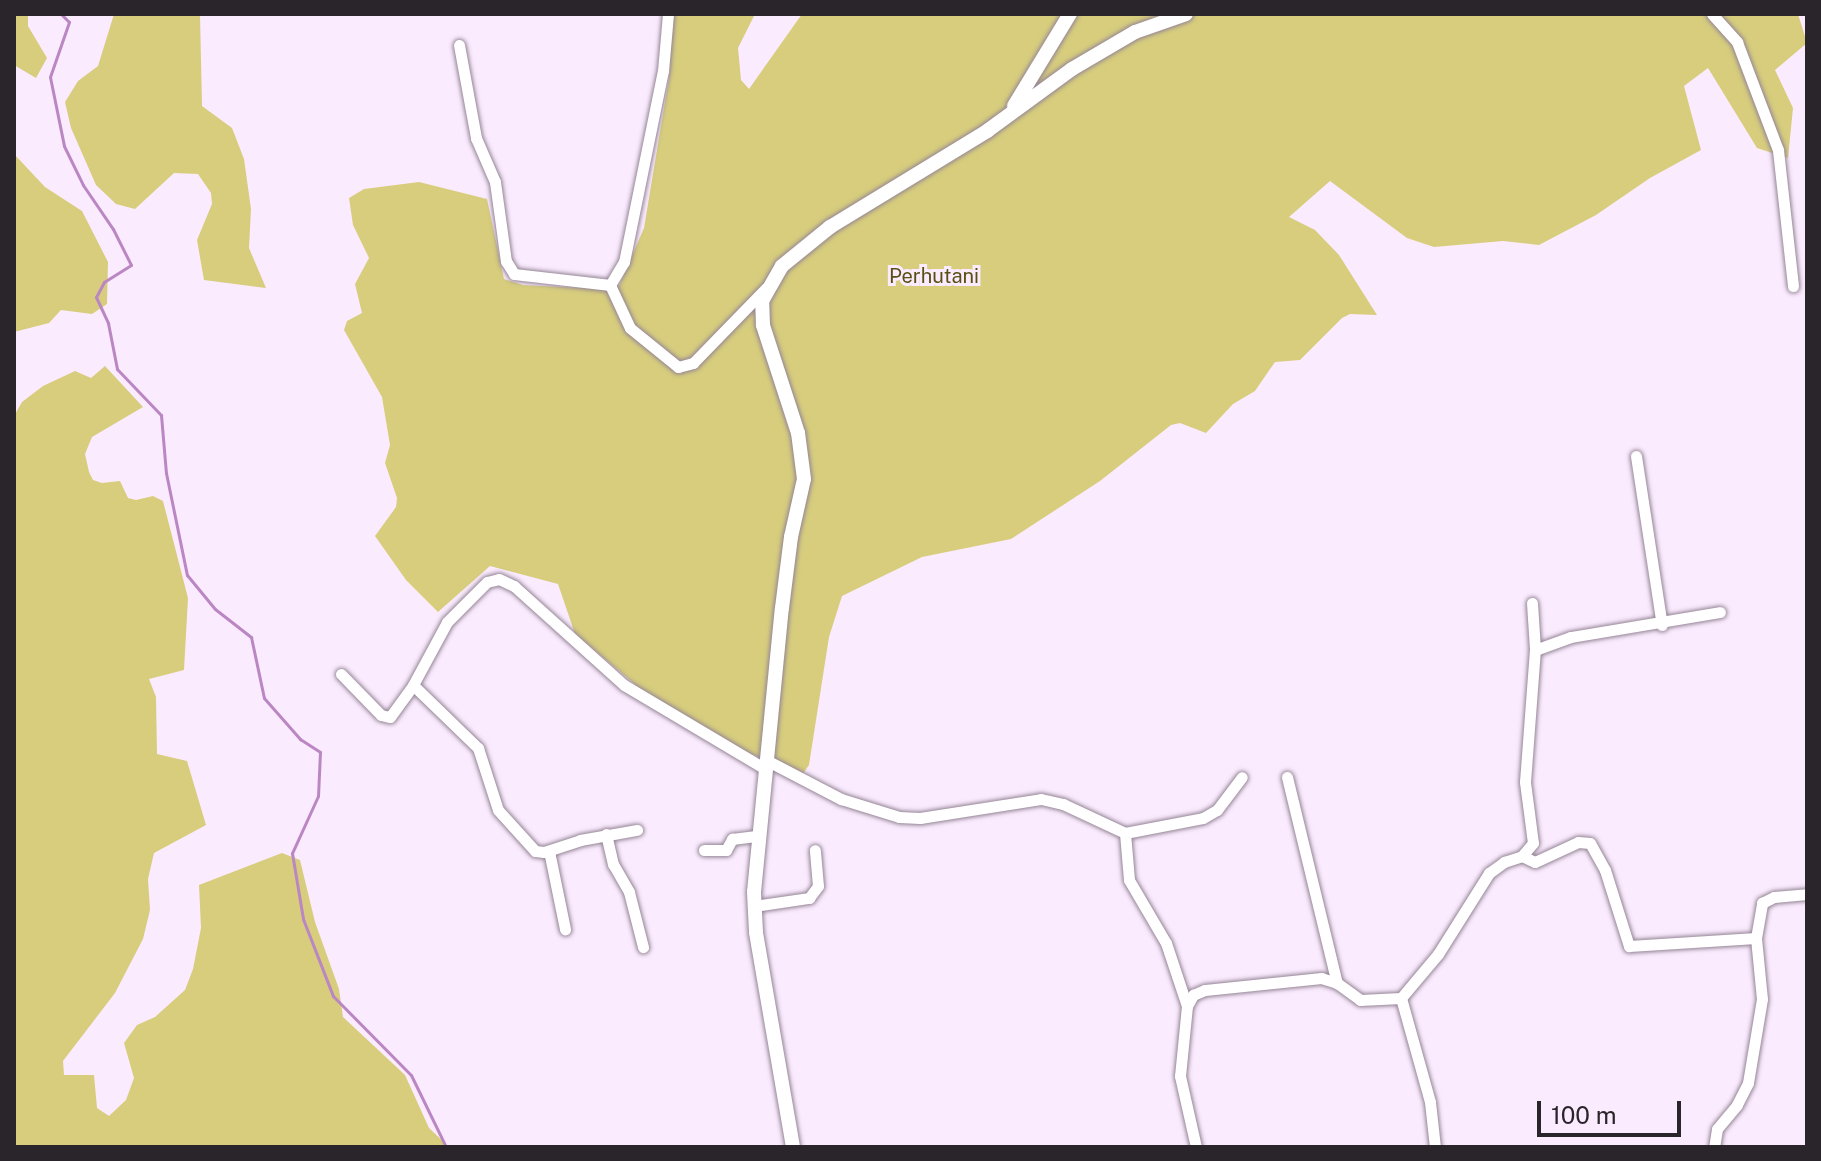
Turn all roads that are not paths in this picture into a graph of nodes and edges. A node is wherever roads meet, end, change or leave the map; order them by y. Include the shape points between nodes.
1 (668, 14) edge
2 (1070, 14) edge
3 (1186, 14) edge
4 (1712, 14) edge
5 (459, 45) dead end
6 (1011, 110) junction
7 (610, 285) junction
8 (768, 286) junction
9 (1793, 286) dead end
10 (1636, 456) dead end
11 (1532, 603) dead end
12 (1720, 612) dead end
13 (1662, 625) junction
14 (1535, 650) junction
15 (341, 674) dead end
16 (413, 685) junction
17 (765, 764) junction
18 (1242, 777) dead end
19 (1287, 777) dead end
20 (637, 830) dead end
21 (1125, 833) junction
22 (606, 834) junction
23 (758, 836) junction
24 (704, 850) dead end
25 (815, 850) dead end
26 (549, 851) junction
27 (1522, 856) junction
28 (1807, 894) edge
29 (754, 906) junction
30 (565, 929) dead end
31 (1756, 938) junction
32 (643, 947) dead end
33 (1337, 983) junction
34 (1401, 998) junction
35 (1187, 1006) junction
36 (793, 1147) edge
37 (1196, 1147) edge
38 (1435, 1147) edge
39 (1714, 1147) edge

1 - 7 street via 663,71 624,262
2 - 6 street
3 - 6 street via 1135,32
4 - 9 street via 1737,42 1778,150
5 - 7 street via 476,138 495,182 509,269 523,278
6 - 8 street via 987,131 830,227 782,266
7 - 8 street via 630,328 678,367 693,363
8 - 17 street via 762,301 763,325 798,433 804,479 791,537
10 - 13 street
11 - 14 street
12 - 13 street
13 - 14 street via 1571,637
14 - 27 street via 1525,782 1534,835
15 - 16 street via 385,718
16 - 17 street via 447,622 487,582 499,579 514,586 643,698
16 - 26 street via 478,748 491,794 506,820 535,851
17 - 21 street via 841,799 899,817 1041,799
17 - 23 street
18 - 21 street via 1217,810 1203,818
19 - 33 street
20 - 22 street
21 - 35 street via 1129,880 1166,943
22 - 26 street
22 - 32 street
23 - 24 street via 732,839 726,850
23 - 29 street
25 - 29 street via 818,886 809,898
26 - 30 street
27 - 31 street via 1535,862 1578,842 1590,843 1605,870 1629,946
27 - 34 street via 1489,873 1438,954
28 - 31 street via 1762,903
29 - 36 street
31 - 39 street via 1762,999 1748,1083 1717,1129
33 - 34 street via 1360,1000
33 - 35 street via 1314,978 1205,990 1193,995
34 - 38 street via 1430,1102
35 - 37 street via 1180,1076

